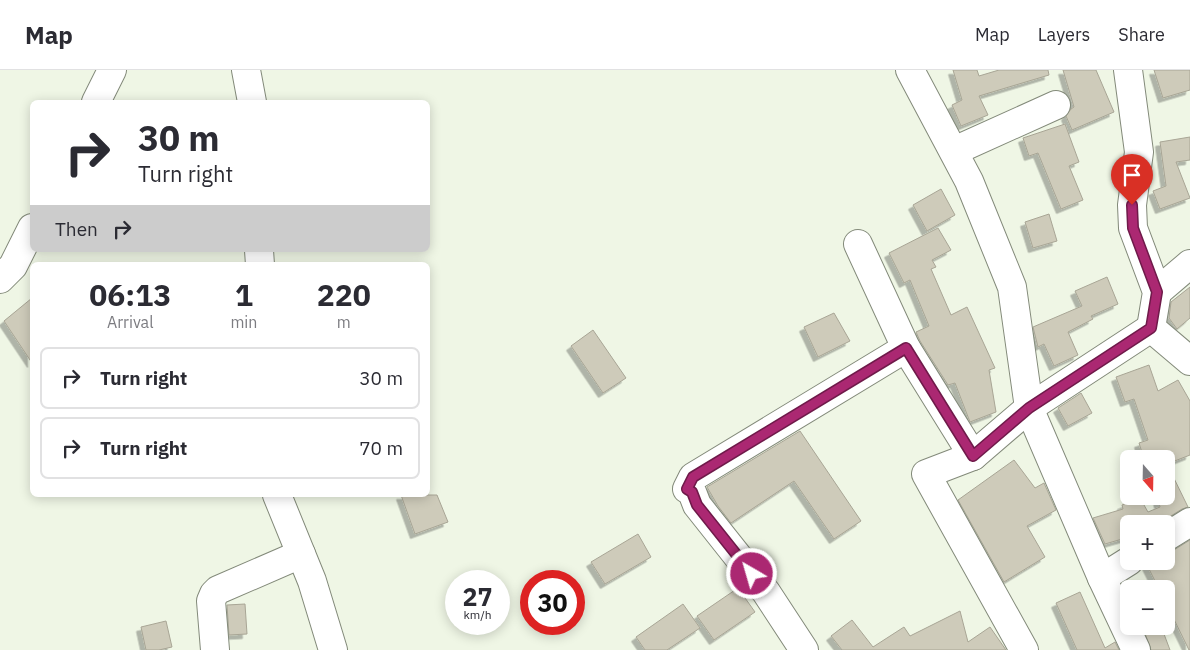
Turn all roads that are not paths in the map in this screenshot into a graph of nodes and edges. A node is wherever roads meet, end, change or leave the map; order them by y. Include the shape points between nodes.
1 (112, 70) edge
2 (246, 70) edge
3 (910, 70) edge
4 (1128, 70) edge
5 (97, 100) edge
6 (252, 100) edge
7 (1056, 105) dead end
8 (954, 152) junction
9 (30, 232) edge
10 (858, 244) dead end
11 (1190, 264) edge
12 (0, 279) edge
13 (1157, 292) junction
14 (1151, 328) junction
15 (906, 348) junction
16 (1190, 361) edge
17 (1029, 408) junction
18 (973, 456) junction
19 (278, 497) edge
20 (1190, 522) edge
21 (1175, 531) edge
22 (301, 554) junction
23 (1120, 567) edge
24 (1102, 578) junction
25 (215, 650) edge
26 (333, 650) edge
27 (804, 650) edge
28 (1024, 650) edge
29 (1136, 650) edge

1 - 5 street
2 - 6 street
3 - 8 street
4 - 13 street via 1139,152 1132,205 1133,228
7 - 8 street
8 - 17 street via 1012,287
9 - 12 street via 13,266
10 - 15 street
11 - 13 street
13 - 14 street
14 - 16 street
14 - 17 street
15 - 18 street
15 - 27 street via 693,477 687,489 766,592
17 - 18 street
17 - 24 street
18 - 28 street via 926,474
19 - 22 street
20 - 21 street
22 - 25 street via 214,594 211,601
22 - 26 street
23 - 24 street
24 - 29 street

